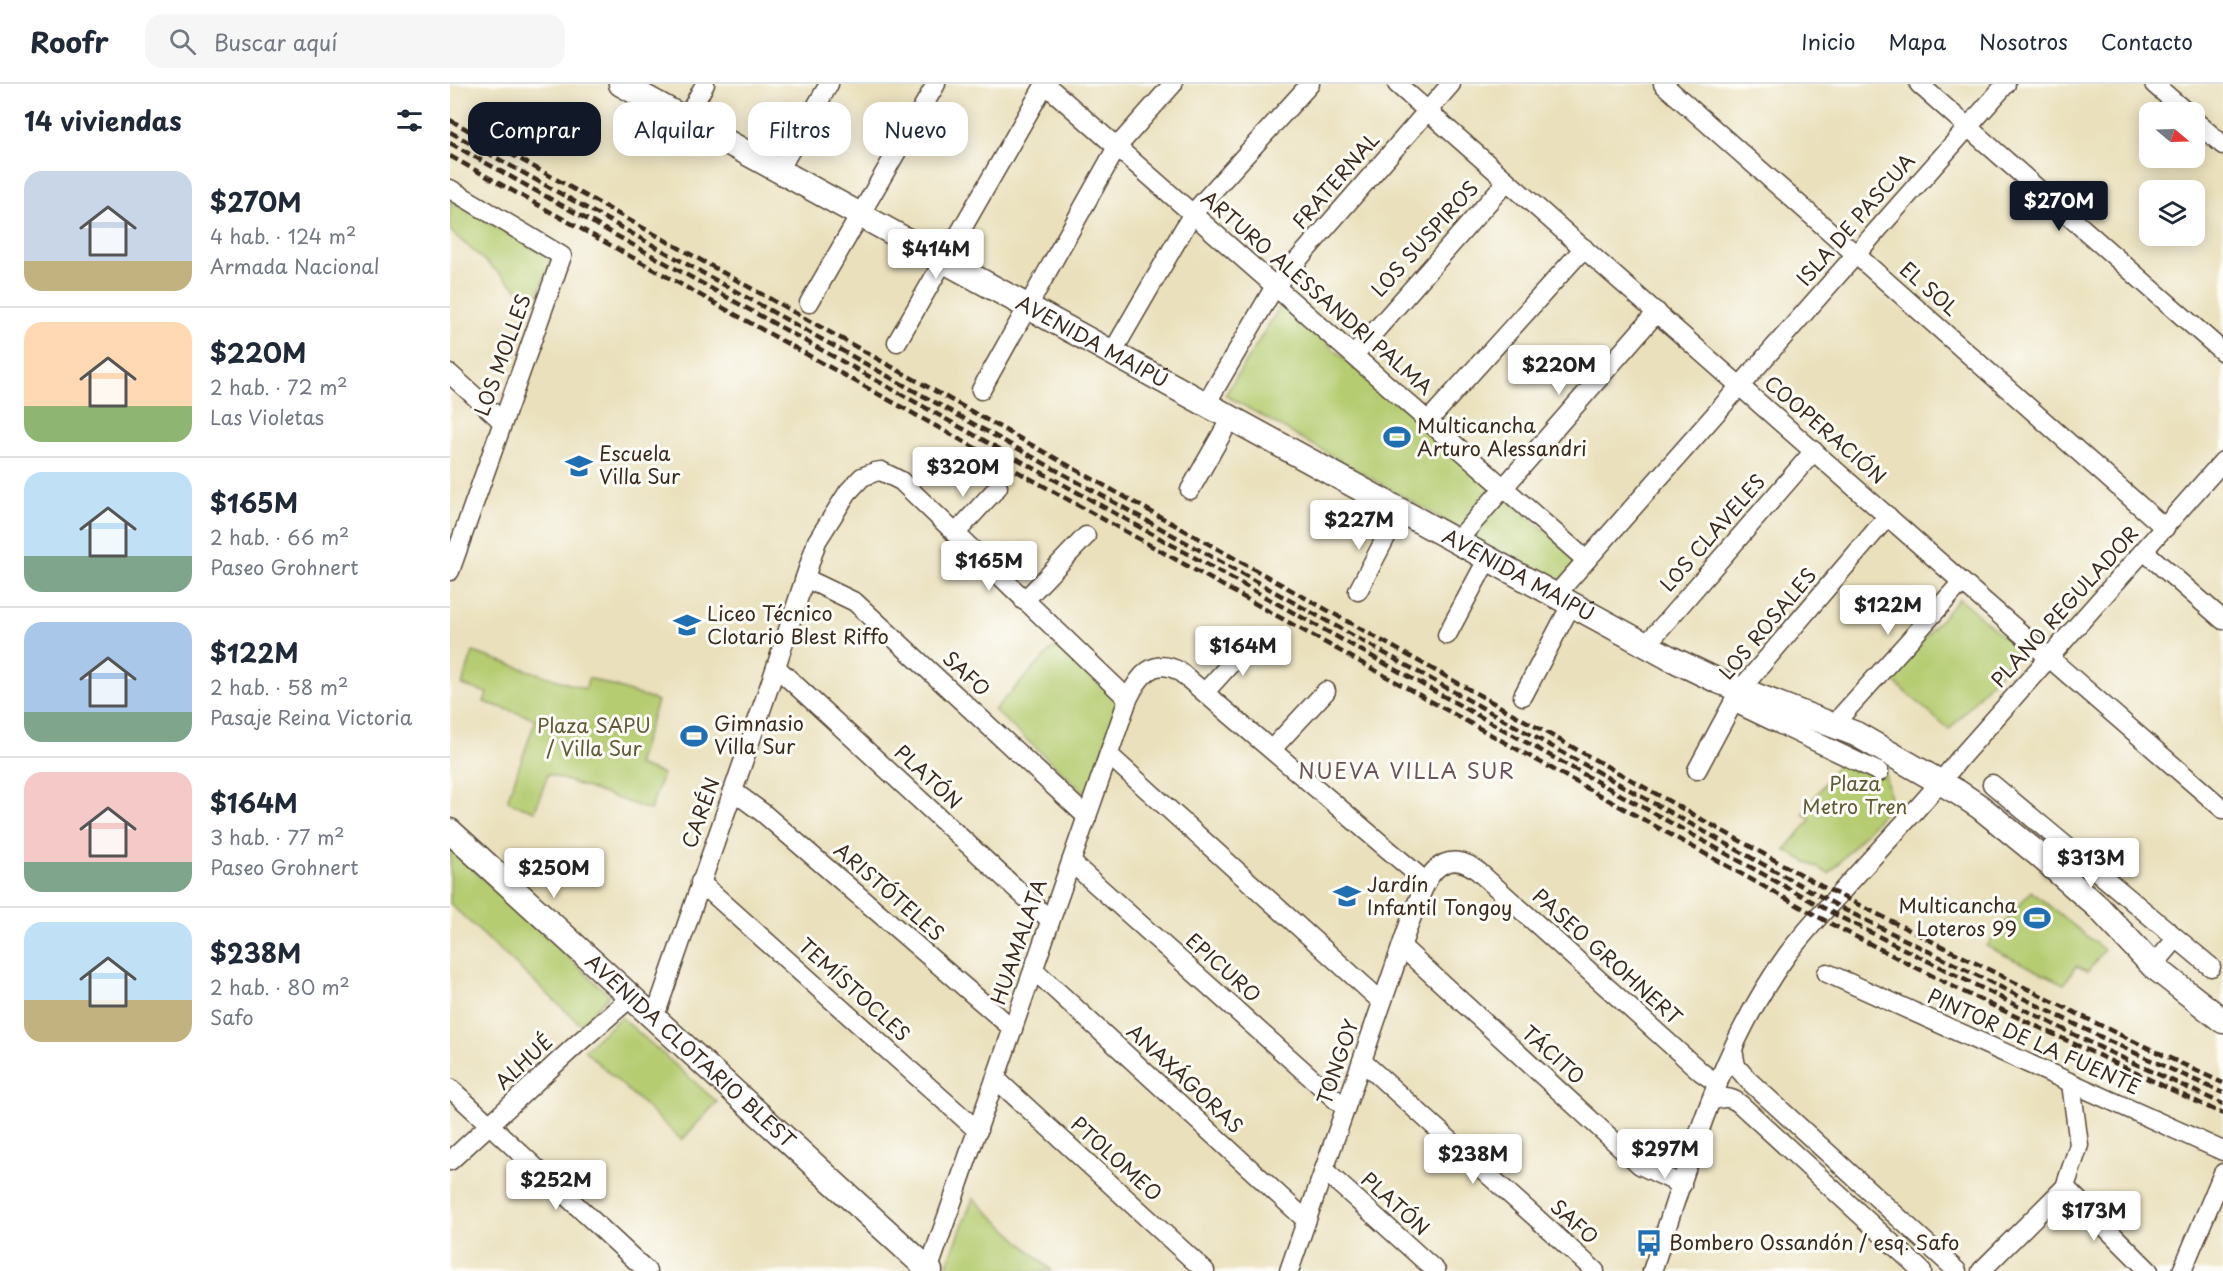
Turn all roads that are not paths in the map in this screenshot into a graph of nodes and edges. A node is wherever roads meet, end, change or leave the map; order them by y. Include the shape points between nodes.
1 (621, 84) edge
2 (705, 84) edge
3 (829, 84) edge
4 (936, 84) edge
5 (1045, 84) edge
6 (1173, 84) edge
7 (1310, 84) edge
8 (1397, 84) edge
9 (1451, 84) edge
10 (1663, 84) edge
11 (1919, 84) edge
12 (2006, 84) edge
13 (2154, 84) edge
14 (654, 102) edge
15 (695, 102) edge
16 (2175, 102) edge
17 (1428, 111) junction
18 (1968, 127) junction
19 (2205, 129) edge
20 (2223, 145) edge
21 (736, 146) edge
22 (1117, 147) junction
23 (779, 170) junction
24 (1507, 181) junction
25 (450, 189) edge
26 (1193, 213) junction
27 (860, 215) junction
28 (1584, 248) junction
29 (1855, 254) junction
30 (944, 261) junction
31 (1275, 286) junction
32 (809, 303) dead end
33 (1028, 307) junction
34 (1657, 312) junction
35 (897, 342) dead end
36 (1112, 352) junction
37 (2223, 352) edge
38 (1353, 355) junction
39 (450, 374) edge
40 (1740, 385) junction
41 (981, 390) dead end
42 (1206, 404) junction
43 (1231, 418) junction
44 (1428, 421) junction
45 (503, 422) junction
46 (1814, 451) junction
47 (2223, 461) edge
48 (998, 487) dead end
49 (1503, 487) junction
50 (1190, 490) dead end
51 (1400, 510) junction
52 (1888, 516) junction
53 (450, 519) edge
54 (2165, 528) junction
55 (464, 531) junction
56 (955, 534) junction
57 (1086, 536) dead end
58 (1457, 541) junction
59 (2144, 551) junction
60 (1488, 558) junction
61 (1586, 560) junction
62 (450, 571) edge
63 (805, 578) junction
64 (1962, 582) junction
65 (1358, 591) dead end
66 (1563, 600) junction
67 (1024, 601) junction
68 (2223, 620) edge
69 (1447, 635) dead end
70 (1253, 639) dead end
71 (1646, 645) junction
72 (2050, 658) junction
73 (776, 667) junction
74 (1326, 691) dead end
75 (1205, 692) junction
76 (1523, 696) dead end
77 (1736, 696) junction
78 (1128, 699) junction
79 (1842, 715) dead end
80 (1272, 749) junction
81 (1109, 754) junction
82 (1697, 770) dead end
83 (1878, 772) dead end
84 (1941, 782) junction
85 (1992, 784) dead end
86 (733, 791) junction
87 (2223, 809) edge
88 (1087, 817) junction
89 (450, 831) edge
90 (1071, 862) junction
91 (1430, 876) junction
92 (700, 882) junction
93 (1050, 920) junction
94 (2176, 939) junction
95 (1402, 947) junction
96 (2153, 966) junction
97 (2211, 967) dead end
98 (1034, 970) junction
99 (1827, 973) dead end
100 (630, 998) junction
101 (1382, 1002) junction
102 (654, 1019) junction
103 (2223, 1021) edge
104 (1013, 1029) junction
105 (1733, 1050) junction
106 (1362, 1061) junction
107 (996, 1079) junction
108 (2071, 1083) junction
109 (1718, 1084) junction
110 (450, 1088) edge
111 (1711, 1101) junction
112 (1346, 1108) junction
113 (490, 1125) junction
114 (978, 1131) junction
115 (2223, 1151) edge
116 (450, 1161) edge
117 (1324, 1170) junction
118 (2223, 1173) edge
119 (1682, 1185) junction
120 (2065, 1187) junction
121 (1888, 1208) junction
122 (1306, 1220) junction
123 (1872, 1225) junction
124 (929, 1270) edge
125 (647, 1271) edge
126 (1205, 1271) edge
127 (1289, 1271) edge
128 (1436, 1271) edge
129 (1595, 1271) edge
130 (1652, 1271) edge
131 (1922, 1271) edge
132 (1957, 1271) edge
133 (1982, 1271) edge
134 (2149, 1271) edge
135 (2182, 1271) edge

1 - 14 main road, AVENIDA MAIPÚ
2 - 15 street
3 - 23 street
4 - 27 street
5 - 22 street, ARTURO ALESSANDRI PALMA
5 - 30 street
6 - 22 street
7 - 26 street
8 - 17 street, COOPERACIÓN
9 - 17 street, FRATERNAL
10 - 29 street, EL SOL
11 - 18 street
12 - 18 street, ISLA DE PASCUA
13 - 16 street
17 - 24 street, COOPERACIÓN
17 - 31 street, FRATERNAL
18 - 29 street, ISLA DE PASCUA
18 - 37 street
19 - 20 street
21 - 23 main road, AVENIDA MAIPÚ
22 - 26 street, ARTURO ALESSANDRI PALMA
22 - 33 street
23 - 27 main road, AVENIDA MAIPÚ
24 - 28 street, COOPERACIÓN
24 - 38 street, LOS SUSPIROS
25 - 45 street, LOS MOLLES via 562,256
26 - 31 street, ARTURO ALESSANDRI PALMA
26 - 36 street
27 - 30 main road, AVENIDA MAIPÚ
27 - 32 street
28 - 34 street, COOPERACIÓN
28 - 44 street
29 - 40 street, ISLA DE PASCUA
29 - 54 street, EL SOL
30 - 33 main road, AVENIDA MAIPÚ
30 - 35 street
31 - 38 street, ARTURO ALESSANDRI PALMA
31 - 42 street, FRATERNAL
33 - 36 main road, AVENIDA MAIPÚ
33 - 41 street
34 - 40 street, COOPERACIÓN
34 - 49 street
36 - 42 main road, AVENIDA MAIPÚ
38 - 44 street, ARTURO ALESSANDRI PALMA
39 - 45 street
40 - 46 street, COOPERACIÓN
40 - 61 street, ISLA DE PASCUA
42 - 43 main road, AVENIDA MAIPÚ
43 - 50 street
43 - 51 main road, AVENIDA MAIPÚ
44 - 49 street, ARTURO ALESSANDRI PALMA
45 - 55 street, LOS MOLLES
46 - 52 street, COOPERACIÓN
46 - 71 street, LOS CLAVELES
47 - 54 street, PLANO REGULADOR
48 - 56 street
49 - 58 street
49 - 61 street, ARTURO ALESSANDRI PALMA
51 - 58 main road, AVENIDA MAIPÚ
51 - 65 street
52 - 64 street, COOPERACIÓN
52 - 77 street, LOS ROSALES
53 - 55 street
54 - 59 street, PLANO REGULADOR
55 - 62 street, LOS MOLLES
56 - 63 street, CARÉN via 901,481 881,471 868,474 855,483 821,531
56 - 67 street
57 - 67 street
58 - 60 main road, AVENIDA MAIPÚ
59 - 68 street
59 - 72 street, PLANO REGULADOR
60 - 66 main road, AVENIDA MAIPÚ
60 - 69 street
61 - 66 street, ISLA DE PASCUA
63 - 73 street, CARÉN
63 - 88 street, SAFO via 855,602
64 - 72 street, COOPERACIÓN
64 - 79 street
66 - 71 main road, AVENIDA MAIPÚ
66 - 76 street, ISLA DE PASCUA
67 - 78 street
70 - 75 street
71 - 77 main road, AVENIDA MAIPÚ
72 - 84 street, PLANO REGULADOR
72 - 87 street, COOPERACIÓN
73 - 86 street, CARÉN
73 - 93 street, PLATÓN
74 - 80 street
75 - 78 street, HUAMALATA via 1170,667 1153,668 1136,683
75 - 80 street
77 - 82 street, LOS ROSALES
77 - 83 street, AVENIDA MAIPÚ
77 - 84 main road, AVENIDA MAIPÚ via 1856,734
78 - 81 street, HUAMALATA
80 - 91 street
81 - 88 street, HUAMALATA
81 - 101 street
84 - 96 main road, AVENIDA MAIPÚ via 1980,807 2046,861 2098,907
84 - 105 street, PLANO REGULADOR via 1802,935 1762,993
85 - 94 street
86 - 92 street, CARÉN
86 - 104 street, ARISTÓTELES
88 - 90 street, HUAMALATA
89 - 100 main road, AVENIDA CLOTARIO BLEST
90 - 93 street, HUAMALATA
90 - 112 street, EPICURO
91 - 95 street, TONGOY
91 - 109 street, PASEO GROHNERT via 1447,862 1462,862 1473,868
92 - 102 street, CARÉN
92 - 114 street, TEMÍSTOCLES
93 - 98 street, HUAMALATA
94 - 96 street
94 - 97 street
95 - 101 street, TONGOY
95 - 119 street, TÁCITO via 1640,1165
96 - 103 main road, AVENIDA MAIPÚ
98 - 104 street, HUAMALATA
98 - 122 street, ANAXÁGORAS
99 - 108 street, PINTOR DE LA FUENTE
100 - 102 main road, AVENIDA CLOTARIO BLEST
100 - 113 street, ALHUÉ
101 - 106 street, TONGOY
102 - 124 main road, AVENIDA CLOTARIO BLEST
104 - 107 street, HUAMALATA
105 - 109 street, PLANO REGULADOR
105 - 121 street via 1736,1066 1748,1080
106 - 112 street, TONGOY
106 - 129 street, SAFO
107 - 114 street, HUAMALATA
107 - 126 street, PTOLOMEO
108 - 115 street, PINTOR DE LA FUENTE
108 - 120 street via 2079,1144
109 - 111 street, PLANO REGULADOR
110 - 113 street
111 - 119 street, PLANO REGULADOR
111 - 123 street via 1733,1099
112 - 117 street, TONGOY
113 - 116 street, ALHUÉ
113 - 125 street
114 - 124 street, HUAMALATA
117 - 122 street, TONGOY
117 - 128 street, PLATÓN
118 - 135 street
119 - 130 street, PLANO REGULADOR
120 - 133 street
120 - 134 street
121 - 123 street
121 - 132 street
122 - 127 street, TONGOY
123 - 131 street

